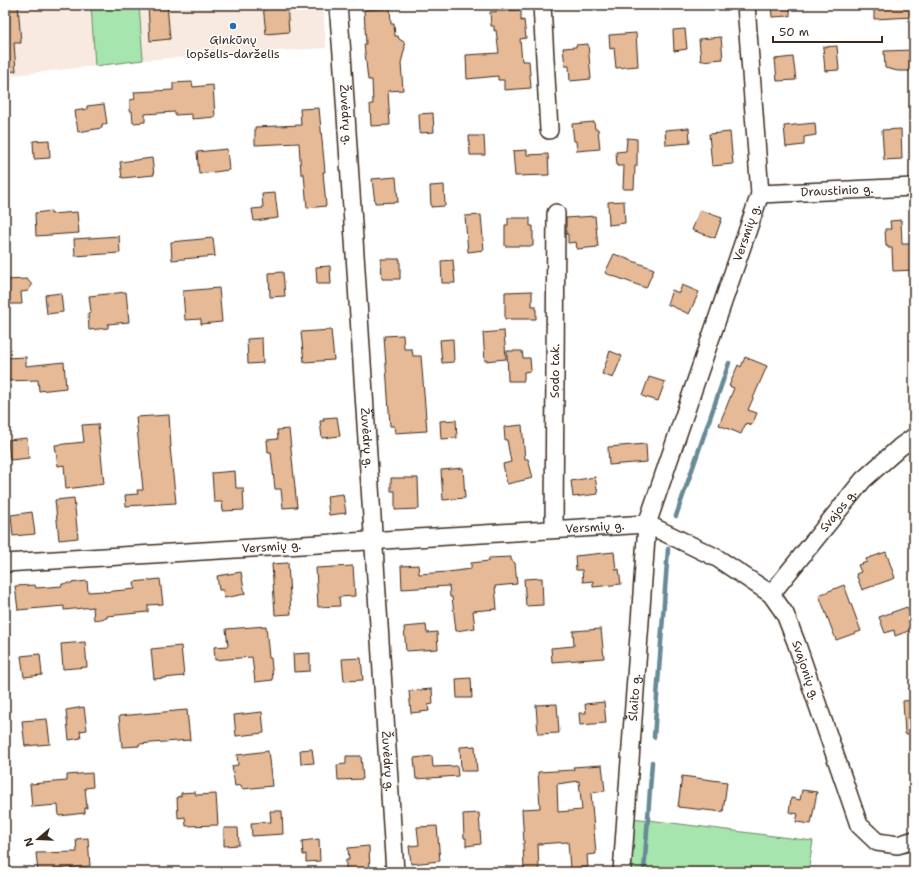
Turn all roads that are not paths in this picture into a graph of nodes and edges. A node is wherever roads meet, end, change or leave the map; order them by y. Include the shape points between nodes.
1 (338, 5) edge
2 (542, 5) edge
3 (746, 5) edge
4 (549, 130) dead end
5 (914, 187) edge
6 (760, 194) junction
7 (556, 213) dead end
8 (914, 437) edge
9 (647, 524) junction
10 (554, 529) junction
11 (373, 540) junction
12 (5, 563) edge
13 (771, 594) junction
14 (914, 840) edge
15 (395, 872) edge
16 (622, 872) edge

1 - 11 street, Žuvėdrų g.
2 - 4 street
3 - 6 street, Versmių g.
5 - 6 street, Draustinio g.
6 - 9 street, Versmių g.
7 - 10 street, Sodo tak.
8 - 13 street, Svajos g. via 900,446 864,480
9 - 10 street, Versmių g.
9 - 13 street, Svajonių g. via 717,558
9 - 16 street, Šlaito g.
10 - 11 street, Versmių g.
11 - 12 street, Versmių g.
11 - 15 street, Žuvėdrų g.
13 - 14 street, Svajonių g. via 784,614 796,642 860,826 877,842 898,845

